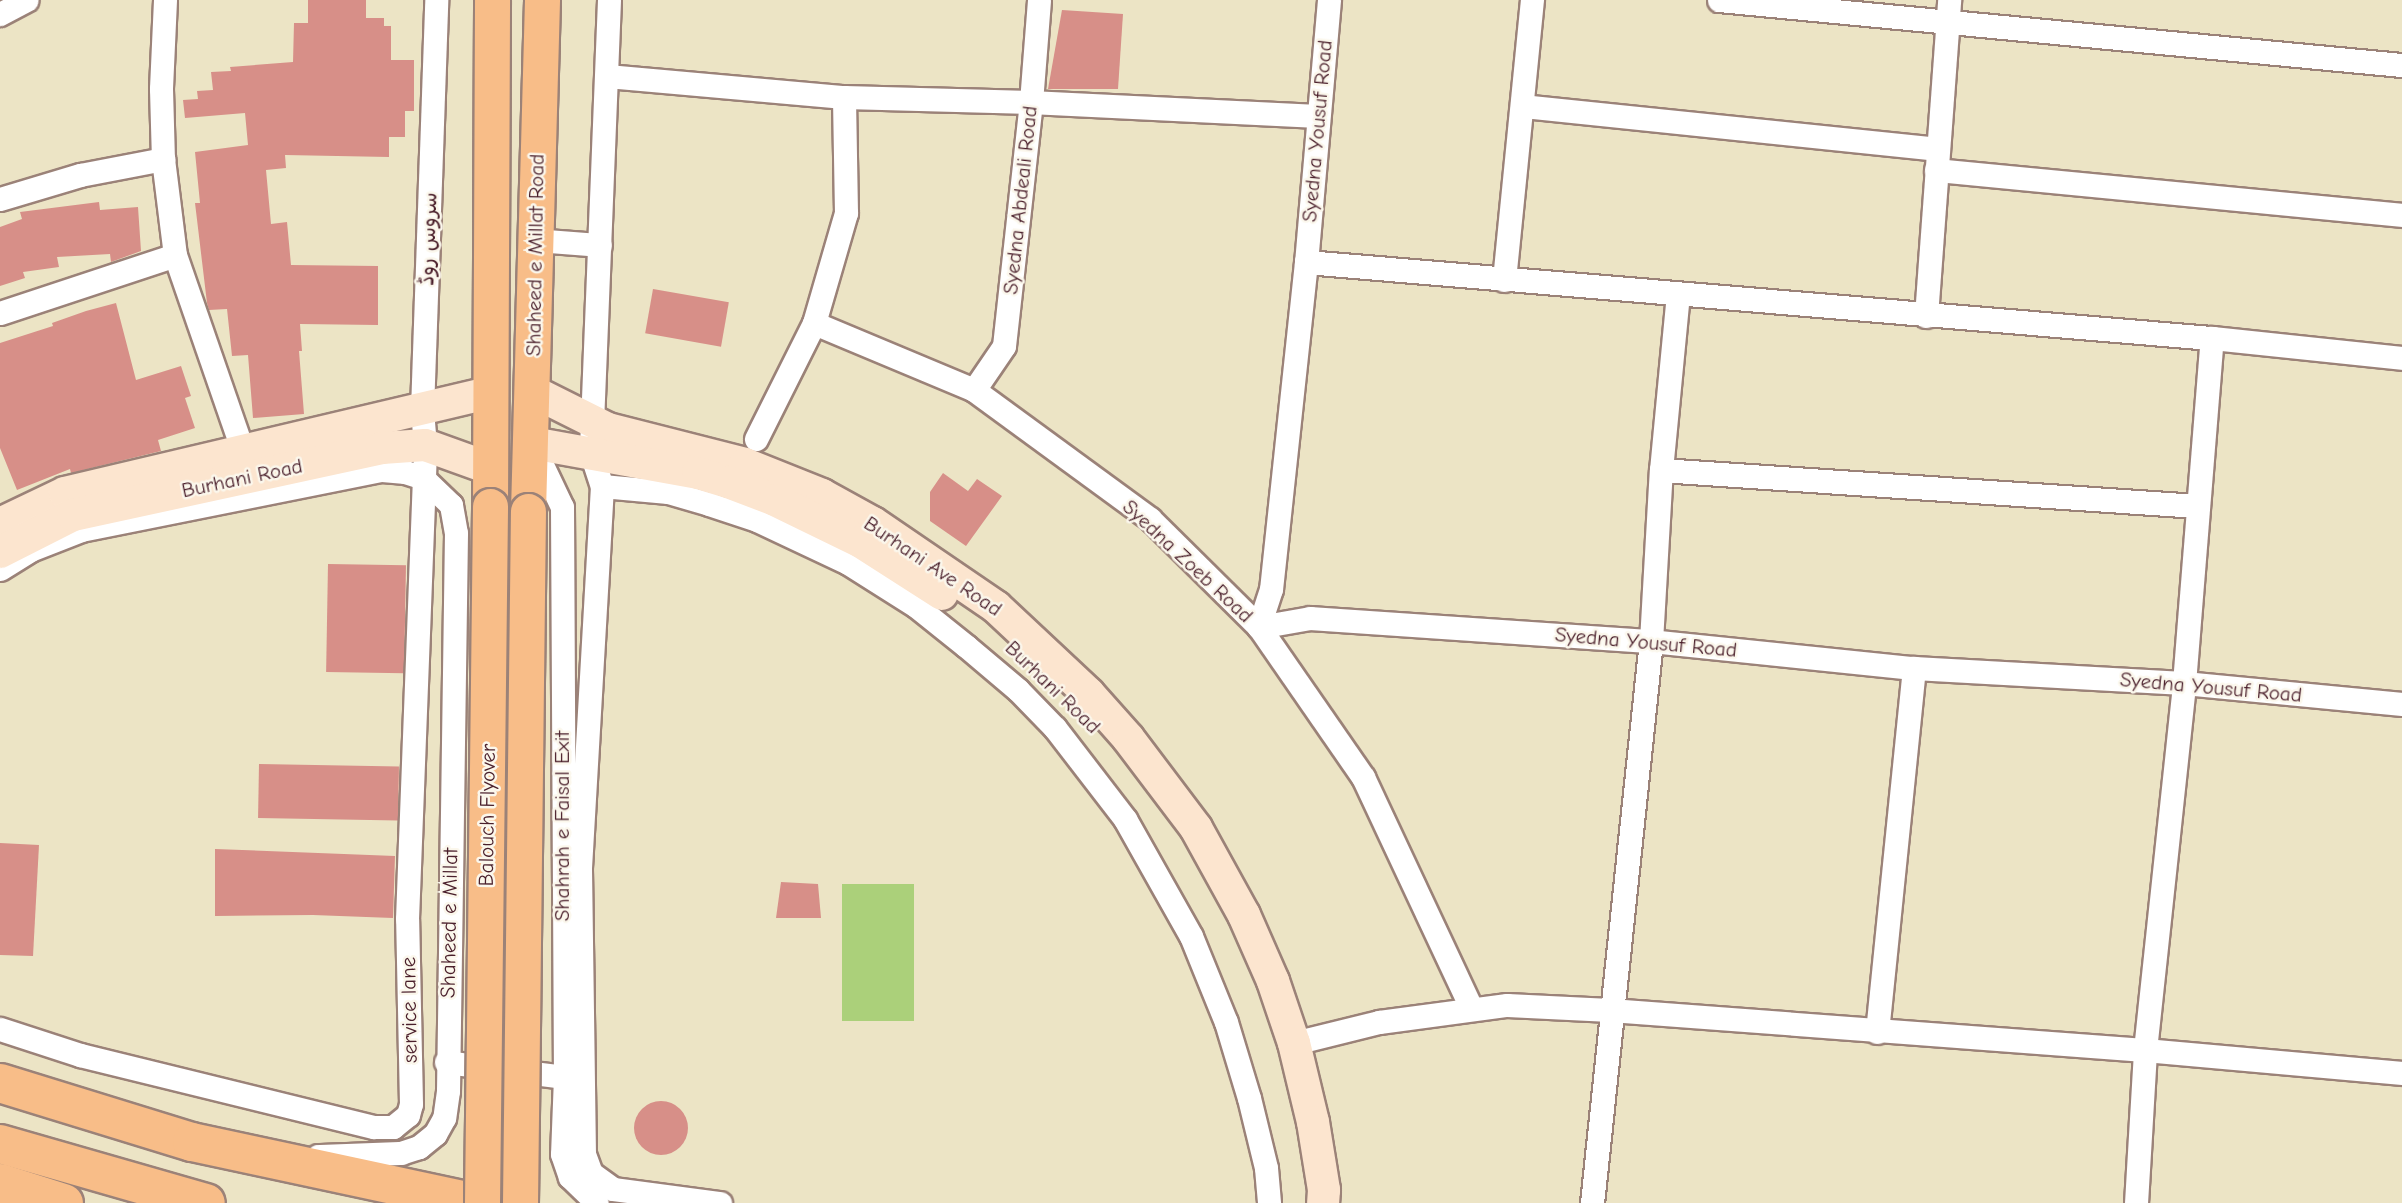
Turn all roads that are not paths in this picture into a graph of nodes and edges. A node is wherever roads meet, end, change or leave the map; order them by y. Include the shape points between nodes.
1 (26, 0) edge
2 (165, 0) edge
3 (436, 0) edge
4 (492, 0) edge
5 (505, 0) edge
6 (528, 0) edge
7 (542, 0) edge
8 (609, 0) edge
9 (1038, 0) edge
10 (1329, 0) edge
11 (1532, 0) edge
12 (1719, 0) edge
13 (1949, 0) edge
14 (0, 14) edge
15 (1946, 23) junction
16 (2402, 65) edge
17 (607, 76) junction
18 (844, 97) junction
19 (1031, 102) junction
20 (1523, 106) junction
21 (1317, 116) junction
22 (163, 159) junction
23 (1937, 159) junction
24 (0, 199) edge
25 (2402, 215) edge
26 (490, 240) junction
27 (600, 245) junction
28 (534, 248) junction
29 (175, 255) junction
30 (1306, 262) junction
31 (1504, 280) junction
32 (1678, 295) junction
33 (0, 313) edge
34 (1926, 316) junction
35 (814, 323) junction
36 (2212, 338) junction
37 (2402, 358) edge
38 (974, 390) junction
39 (532, 391) junction
40 (422, 410) junction
41 (489, 410) junction
42 (593, 438) junction
43 (756, 439) dead end
44 (532, 443) junction
45 (425, 445) junction
46 (243, 452) junction
47 (489, 468) junction
48 (1661, 470) junction
49 (423, 478) junction
50 (602, 486) junction
51 (2198, 506) junction
52 (528, 511) joint
53 (0, 524) edge
54 (0, 552) edge
55 (0, 569) edge
56 (1259, 628) junction
57 (1651, 641) junction
58 (1914, 668) junction
59 (2184, 682) junction
60 (2402, 704) edge
61 (1471, 1008) junction
62 (1610, 1010) junction
63 (0, 1029) edge
64 (1877, 1032) junction
65 (1294, 1042) junction
66 (2145, 1050) junction
67 (446, 1062) junction
68 (2402, 1073) edge
69 (565, 1077) junction
70 (0, 1083) edge
71 (0, 1144) edge
72 (235, 1152) junction
73 (0, 1183) edge
74 (64, 1203) edge
75 (206, 1203) edge
76 (476, 1203) edge
77 (482, 1203) edge
78 (520, 1203) edge
79 (597, 1203) edge
80 (720, 1203) edge
81 (1269, 1203) edge
82 (1301, 1203) edge
83 (1323, 1203) edge
84 (1592, 1203) edge
85 (2136, 1203) edge

1 - 14 street
2 - 22 street
3 - 40 street, سروس روڈ
4 - 26 main road
5 - 26 main road via 499,220
6 - 28 main road via 523,226
7 - 28 main road, Shaheed e Millat Road
8 - 17 street
9 - 19 street, Syedna Abdeali Road
10 - 21 street, Syedna Yousuf Road
11 - 20 street
12 - 15 street
13 - 15 street
15 - 16 street
15 - 23 street
17 - 18 street
17 - 27 street
18 - 19 street
18 - 35 street via 846,214
19 - 21 street
19 - 38 street, Syedna Abdeali Road via 1004,346
20 - 23 street
20 - 31 street
21 - 30 street, Syedna Yousuf Road
22 - 24 street via 80,175
22 - 29 street
23 - 25 street
23 - 34 street
26 - 41 main road
27 - 28 street
27 - 42 street
28 - 39 main road, Shaheed e Millat Road
29 - 33 street
29 - 46 street
30 - 31 street
30 - 56 street, Syedna Yousuf Road via 1271,589
31 - 32 street
32 - 34 street
32 - 48 street
34 - 36 street
35 - 38 street, Syedna Zoeb Road
35 - 43 street
36 - 37 street
36 - 51 street
38 - 56 street, Syedna Zoeb Road via 1150,519
39 - 42 street, Burhani Ave Road
39 - 44 main road, Shaheed e Millat Road
40 - 41 street, Burhani Road
40 - 45 street, سروس روڈ
40 - 46 street, Burhani Road
41 - 47 main road, Balouch Flyover
42 - 44 street, Burhani Road
42 - 50 street
42 - 65 street, Burhani Ave Road via 745,464 822,495 942,567 996,607 1089,694 1196,828 1244,915
42 - 82 street, Burhani Road via 775,500 861,542 986,624 1076,705 1115,748 1182,838 1226,919 1278,1053 1295,1130
44 - 52 main road, Shaheed e Millat Road
44 - 69 street, Shahrah e Faisal Exit via 562,508
45 - 47 street, Burhani Road
45 - 49 street, سروس روڈ
45 - 54 street, Burhani Road via 382,448 73,515
46 - 53 street, Burhani Road via 65,493
47 - 77 main road, Balouch Flyover, bridge
48 - 51 street
48 - 57 street
49 - 55 street via 382,470 81,530 30,550
49 - 63 street, service lane via 407,919 408,1115 393,1127 374,1127 80,1055
49 - 67 street, Shaheed e Millat via 450,505 456,533
50 - 80 street via 580,869 584,1154 592,1173 613,1189
50 - 81 street via 668,492 709,504 769,525 848,563 916,606 1018,690 1055,728 1125,819 1191,936 1222,1010 1249,1098 1266,1168
51 - 59 street
52 - 78 main road, Balouch Flyover, bridge
56 - 57 street, Syedna Yousuf Road via 1310,618
56 - 61 street, Syedna Zoeb Road via 1363,777
57 - 58 street, Syedna Yousuf Road
57 - 62 street
58 - 59 street, Syedna Yousuf Road
58 - 64 street
59 - 60 street, Syedna Yousuf Road
59 - 66 street
61 - 62 street via 1507,1005
61 - 65 street via 1379,1022
62 - 64 street
62 - 84 street
64 - 66 street
65 - 83 street via 1313,1122
66 - 68 street
66 - 85 street
67 - 69 street
67 - 72 street, Shaheed e Millat via 444,1118 435,1134 419,1147 401,1153 336,1156
69 - 79 street, Shahrah e Faisal Exit via 562,1154 570,1177
70 - 72 highway
71 - 75 highway
72 - 76 highway
73 - 74 highway

